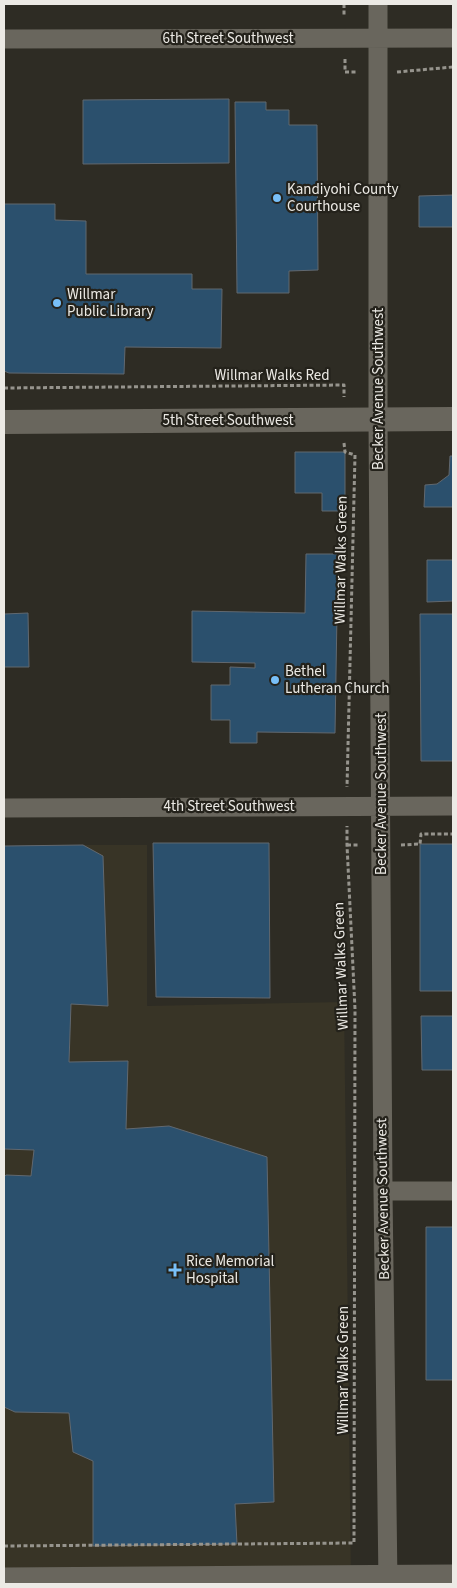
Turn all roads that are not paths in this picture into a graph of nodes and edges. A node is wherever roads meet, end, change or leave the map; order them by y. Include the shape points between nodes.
1 (378, 4) edge
2 (378, 38) junction
3 (453, 38) edge
4 (4, 39) edge
5 (378, 419) junction
6 (453, 419) edge
7 (4, 422) edge
8 (381, 806) junction
9 (453, 806) edge
10 (4, 808) edge
11 (383, 1191) junction
12 (453, 1191) edge
13 (453, 1574) edge
14 (4, 1577) edge
15 (388, 1579) edge

1 - 2 street, Becker Avenue Southwest
2 - 3 street, 6th Street Southwest
2 - 4 street, 6th Street Southwest
2 - 5 street, Becker Avenue Southwest
5 - 6 street, 5th Street Southwest
5 - 7 street, 5th Street Southwest
5 - 8 street, Becker Avenue Southwest
8 - 9 street, 4th Street Southwest
8 - 10 street, 4th Street Southwest
8 - 11 street, Becker Avenue Southwest
11 - 12 street
11 - 15 street, Becker Avenue Southwest
13 - 15 street
14 - 15 street

